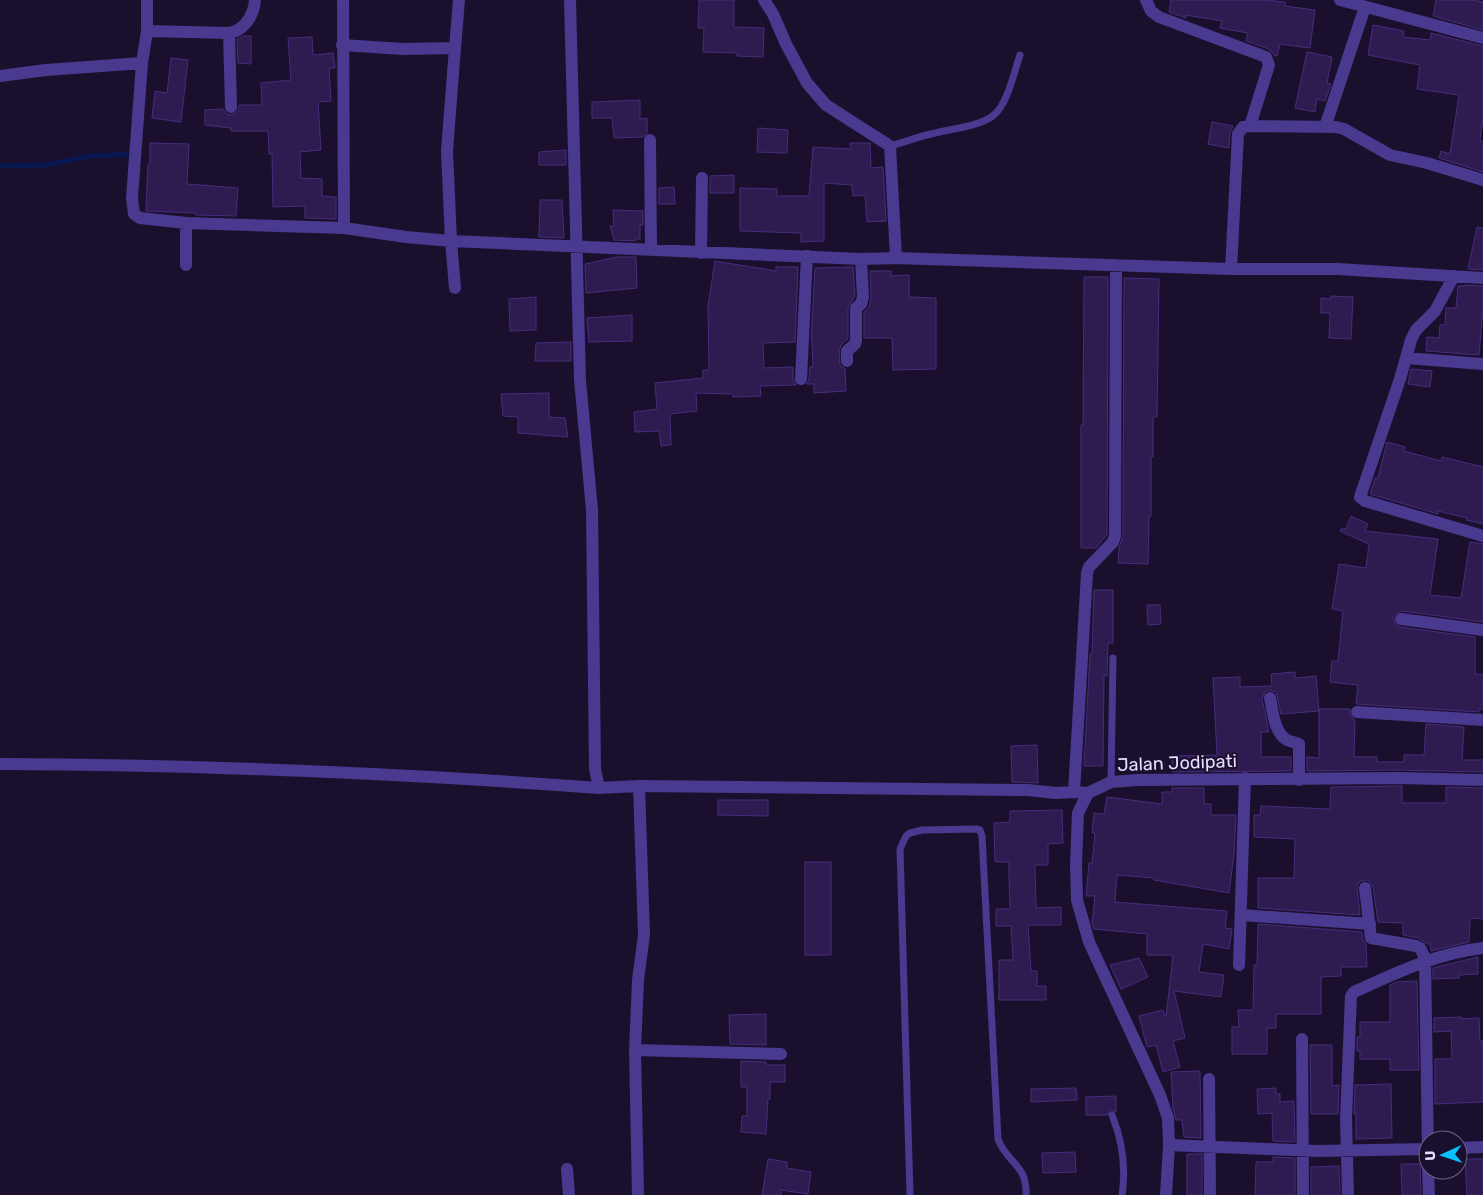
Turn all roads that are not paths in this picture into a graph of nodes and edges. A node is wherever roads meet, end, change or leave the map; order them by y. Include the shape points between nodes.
1 (147, 0) edge
2 (255, 0) edge
3 (343, 0) edge
4 (459, 0) edge
5 (570, 0) edge
6 (764, 0) edge
7 (1146, 0) edge
8 (1340, 0) edge
9 (1365, 7) junction
10 (147, 31) junction
11 (229, 34) junction
12 (1483, 38) edge
13 (342, 45) junction
14 (455, 48) junction
15 (1020, 55) dead end
16 (142, 63) junction
17 (0, 76) edge
18 (231, 107) dead end
19 (1250, 126) junction
20 (1325, 127) junction
21 (650, 140) dead end
22 (890, 146) junction
23 (702, 178) dead end
24 (1483, 180) edge
25 (186, 223) junction
26 (344, 228) junction
27 (451, 240) junction
28 (577, 246) junction
29 (651, 249) junction
30 (701, 252) junction
31 (807, 256) junction
32 (896, 258) junction
33 (860, 259) junction
34 (186, 265) dead end
35 (1116, 265) junction
36 (1231, 269) junction
37 (1454, 276) junction
38 (1483, 278) edge
39 (455, 288) dead end
40 (1406, 358) junction
41 (847, 361) dead end
42 (1483, 364) edge
43 (802, 379) dead end
44 (1483, 536) edge
45 (1402, 619) dead end
46 (1483, 630) edge
47 (1113, 658) dead end
48 (1270, 698) dead end
49 (1357, 712) dead end
50 (1483, 720) edge
51 (0, 764) edge
52 (1245, 778) junction
53 (1300, 780) junction
54 (1483, 780) edge
55 (1111, 782) junction
56 (639, 786) junction
57 (599, 788) junction
58 (1074, 792) junction
59 (1088, 793) junction
60 (1365, 888) dead end
61 (1241, 915) junction
62 (1370, 924) junction
63 (1483, 948) edge
64 (1425, 957) junction
65 (1239, 965) dead end
66 (1302, 1039) dead end
67 (635, 1050) junction
68 (782, 1054) dead end
69 (1209, 1080) dead end
70 (1112, 1116) dead end
71 (1428, 1130) edge
72 (1169, 1145) junction
73 (1209, 1146) junction
74 (1483, 1147) edge
75 (1468, 1148) edge
76 (1418, 1149) edge
77 (1302, 1150) junction
78 (1346, 1152) junction
79 (568, 1169) dead end
80 (1428, 1180) edge
81 (569, 1195) edge
82 (638, 1195) edge
83 (910, 1195) edge
84 (1026, 1195) edge
85 (1122, 1195) edge
86 (1166, 1195) edge
87 (1210, 1195) edge
88 (1303, 1195) edge
89 (1348, 1195) edge
90 (1429, 1195) edge

1 - 10 street
2 - 11 street via 245,25 238,32
3 - 13 street
4 - 14 street
5 - 28 street
6 - 22 street via 807,83 826,105
7 - 19 street via 1151,11 1159,17 1266,57 1269,65
8 - 9 street
9 - 12 street
9 - 20 street
10 - 11 street
10 - 16 street
11 - 18 street
13 - 14 street
13 - 26 street
14 - 27 street via 447,151
15 - 22 lane via 1007,93 994,115 982,122
16 - 17 street
16 - 25 street via 132,198 134,214 140,218
19 - 20 street
19 - 36 street via 1238,134
20 - 24 street via 1344,129 1390,155
21 - 29 street
22 - 32 street
23 - 30 street
25 - 26 street
25 - 34 street
26 - 27 street
27 - 28 street
27 - 39 street
28 - 29 street
28 - 57 street via 580,380 592,510 593,660
29 - 30 street
30 - 31 street
31 - 33 street
31 - 43 street
32 - 33 street
32 - 35 street
33 - 41 street via 862,297 856,309 856,340 847,351
35 - 36 street
35 - 58 street via 1114,536 1113,542 1086,573
36 - 37 street
37 - 38 street
37 - 40 street via 1435,311 1416,330
40 - 42 street
40 - 44 street via 1360,498
45 - 46 street
47 - 55 lane
48 - 53 street via 1278,730 1299,749
49 - 50 street
51 - 57 street via 332,771
52 - 53 street, Jalan Jodipati
52 - 55 street, Jalan Jodipati
52 - 61 street
53 - 54 street, Jalan Jodipati
55 - 59 street, Jalan Jodipati
56 - 57 street
56 - 58 street
56 - 67 street via 644,935
58 - 59 street
59 - 72 street via 1078,813 1077,900 1089,942 1160,1095 1168,1118
60 - 62 street
61 - 62 street
61 - 65 street
62 - 64 street via 1373,939 1416,946
63 - 64 street
64 - 71 street
64 - 78 street via 1351,996
66 - 77 street
67 - 68 street
67 - 82 street
69 - 73 street
70 - 85 lane via 1118,1129 1124,1170
72 - 73 street
72 - 86 street
73 - 77 street
73 - 87 street
74 - 75 street
76 - 78 street
77 - 78 street
77 - 88 street
78 - 89 street
79 - 81 street
80 - 90 street
83 - 84 lane via 900,849 906,836 916,831 976,828 982,836 998,1139 1025,1178

